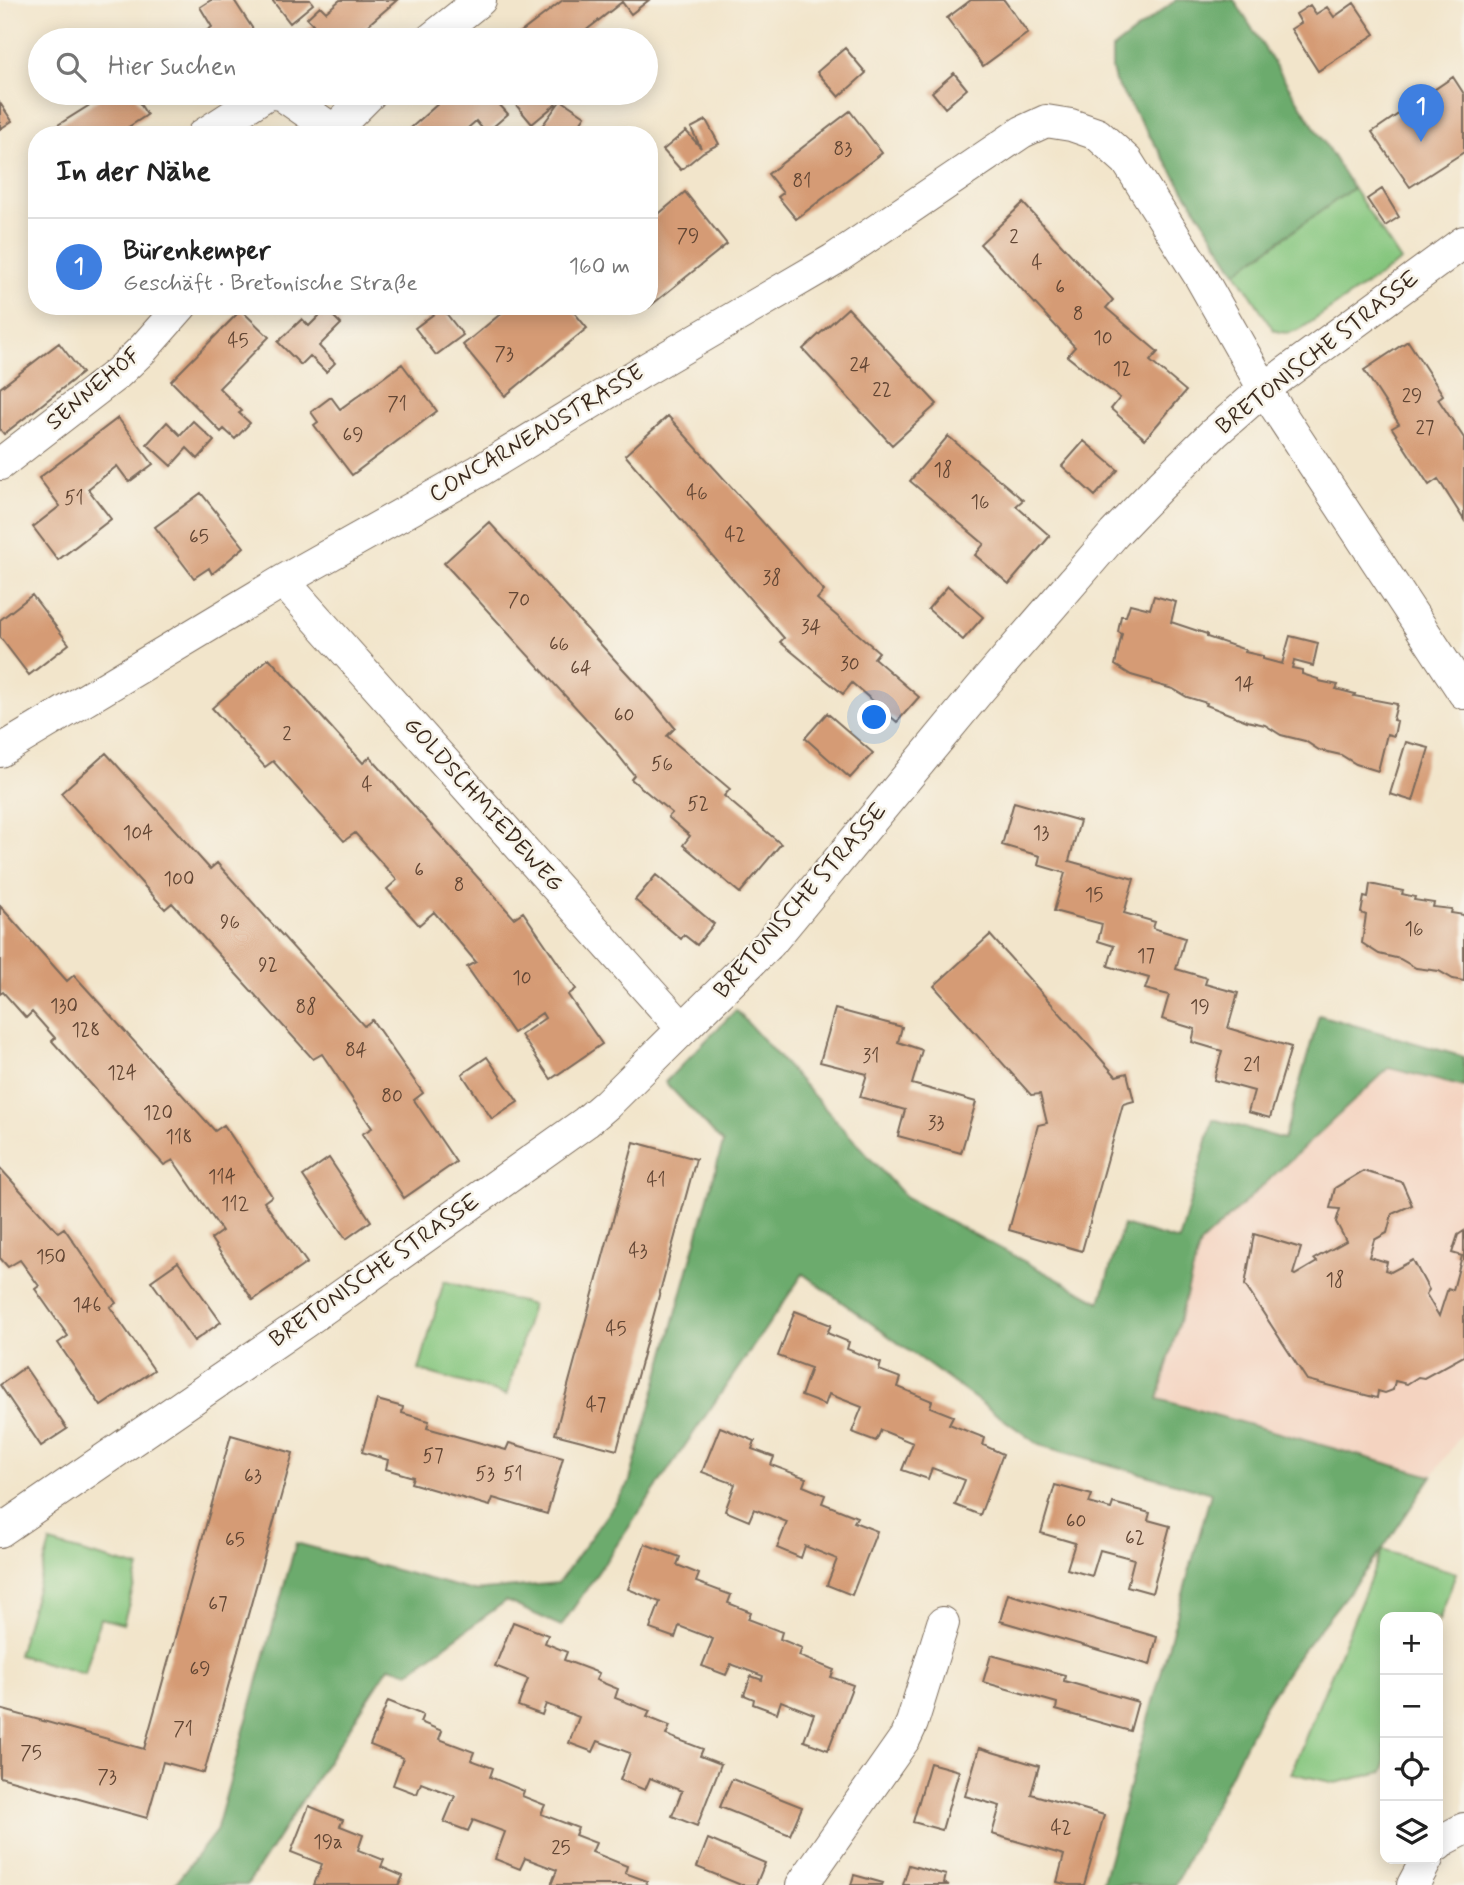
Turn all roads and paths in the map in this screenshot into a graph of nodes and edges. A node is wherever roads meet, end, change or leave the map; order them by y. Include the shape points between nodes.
1 (480, 0) edge
2 (445, 28) edge
3 (249, 105) edge
4 (295, 105) edge
5 (359, 105) edge
6 (217, 126) edge
7 (323, 126) edge
8 (337, 126) edge
9 (1464, 242) edge
10 (173, 315) edge
11 (1264, 389) junction
12 (0, 464) edge
13 (283, 582) junction
14 (1464, 693) edge
15 (0, 751) edge
16 (683, 1029) junction
17 (0, 1531) edge
18 (943, 1623) dead end
19 (1464, 1829) edge
20 (1443, 1840) edge
21 (1424, 1864) edge
22 (802, 1885) edge
23 (1413, 1885) edge

1 - 2 street
3 - 6 street
4 - 7 street
5 - 8 street
9 - 11 street, BRETONISCHE STRASSE
10 - 12 street, SENNEHOF via 118,373
11 - 13 street, CONCARNEAUSTRASSE via 1127,161 1097,134 1046,121 1022,132 833,260
11 - 14 street
11 - 16 street, BRETONISCHE STRASSE via 1114,534 770,943
13 - 15 street, CONCARNEAUSTRASSE
13 - 16 street, GOLDSCHMIEDEWEG
16 - 17 street, BRETONISCHE STRASSE via 586,1122
18 - 22 street via 905,1738
19 - 20 street
21 - 23 street

